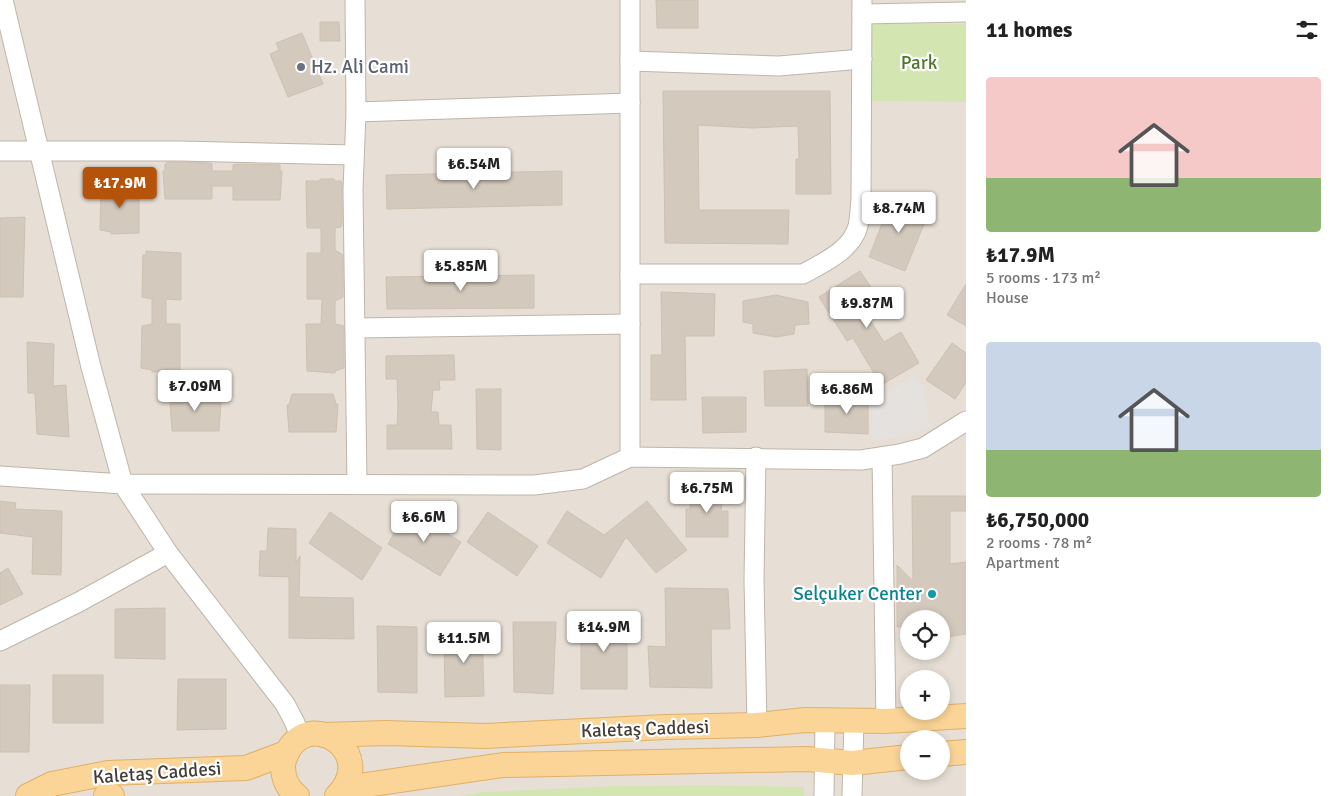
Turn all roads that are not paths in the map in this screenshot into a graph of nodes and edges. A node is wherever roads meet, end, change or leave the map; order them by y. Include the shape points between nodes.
1 (3, 0) edge
2 (355, 0) edge
3 (630, 0) edge
4 (862, 7) edge
5 (966, 12) edge
6 (862, 59) junction
7 (630, 61) junction
8 (630, 103) junction
9 (356, 112) junction
10 (40, 150) junction
11 (0, 151) edge
12 (354, 155) junction
13 (630, 274) junction
14 (630, 324) junction
15 (355, 328) junction
16 (966, 421) edge
17 (937, 440) junction
18 (966, 441) edge
19 (882, 456) junction
20 (630, 457) junction
21 (756, 458) junction
22 (0, 476) edge
23 (357, 483) junction
24 (123, 484) junction
25 (168, 553) junction
26 (0, 641) edge
27 (966, 716) edge
28 (825, 720) junction
29 (854, 720) junction
30 (886, 721) junction
31 (757, 725) junction
32 (324, 735) junction
33 (293, 746) junction
34 (966, 752) edge
35 (950, 753) edge
36 (900, 758) edge
37 (823, 760) junction
38 (852, 763) junction
39 (341, 792) edge
40 (28, 796) edge
41 (106, 796) edge
42 (112, 796) edge
43 (297, 796) edge
44 (824, 796) edge
45 (852, 796) edge

1 - 10 street
2 - 9 street
3 - 7 street
4 - 5 street
4 - 6 street
6 - 7 street via 779,66
6 - 13 street via 861,199 857,228 848,243 804,274
7 - 8 street
8 - 9 street
8 - 13 street
9 - 12 street
10 - 11 street
10 - 12 street
10 - 24 street via 91,367
12 - 15 street
13 - 14 street
14 - 15 street
14 - 20 street
15 - 23 street
16 - 17 street
17 - 18 street
17 - 19 street via 923,448
19 - 21 street via 861,460
19 - 30 street
20 - 21 street
20 - 23 street via 583,479 534,485
21 - 31 street
22 - 24 street
23 - 24 street
24 - 25 street
25 - 26 street
25 - 33 street via 285,704 296,723
27 - 30 main road, Kaletaş Caddesi
28 - 29 main road, Kaletaş Caddesi
28 - 31 main road, Kaletaş Caddesi
28 - 37 street
29 - 30 main road, Kaletaş Caddesi
29 - 38 street
31 - 32 main road, Kaletaş Caddesi via 485,736
32 - 33 main road, Kaletaş Caddesi via 315,734
32 - 39 main road via 335,739 349,756 350,778
33 - 40 main road, Kaletaş Caddesi via 246,768 108,773 52,784
33 - 43 main road via 283,764 283,775
34 - 35 main road
36 - 38 main road, Kaletaş Caddesi
37 - 38 main road, Kaletaş Caddesi
37 - 39 main road, Kaletaş Caddesi via 503,766
37 - 44 street
38 - 45 street
41 - 42 main road, Kaletaş Caddesi

